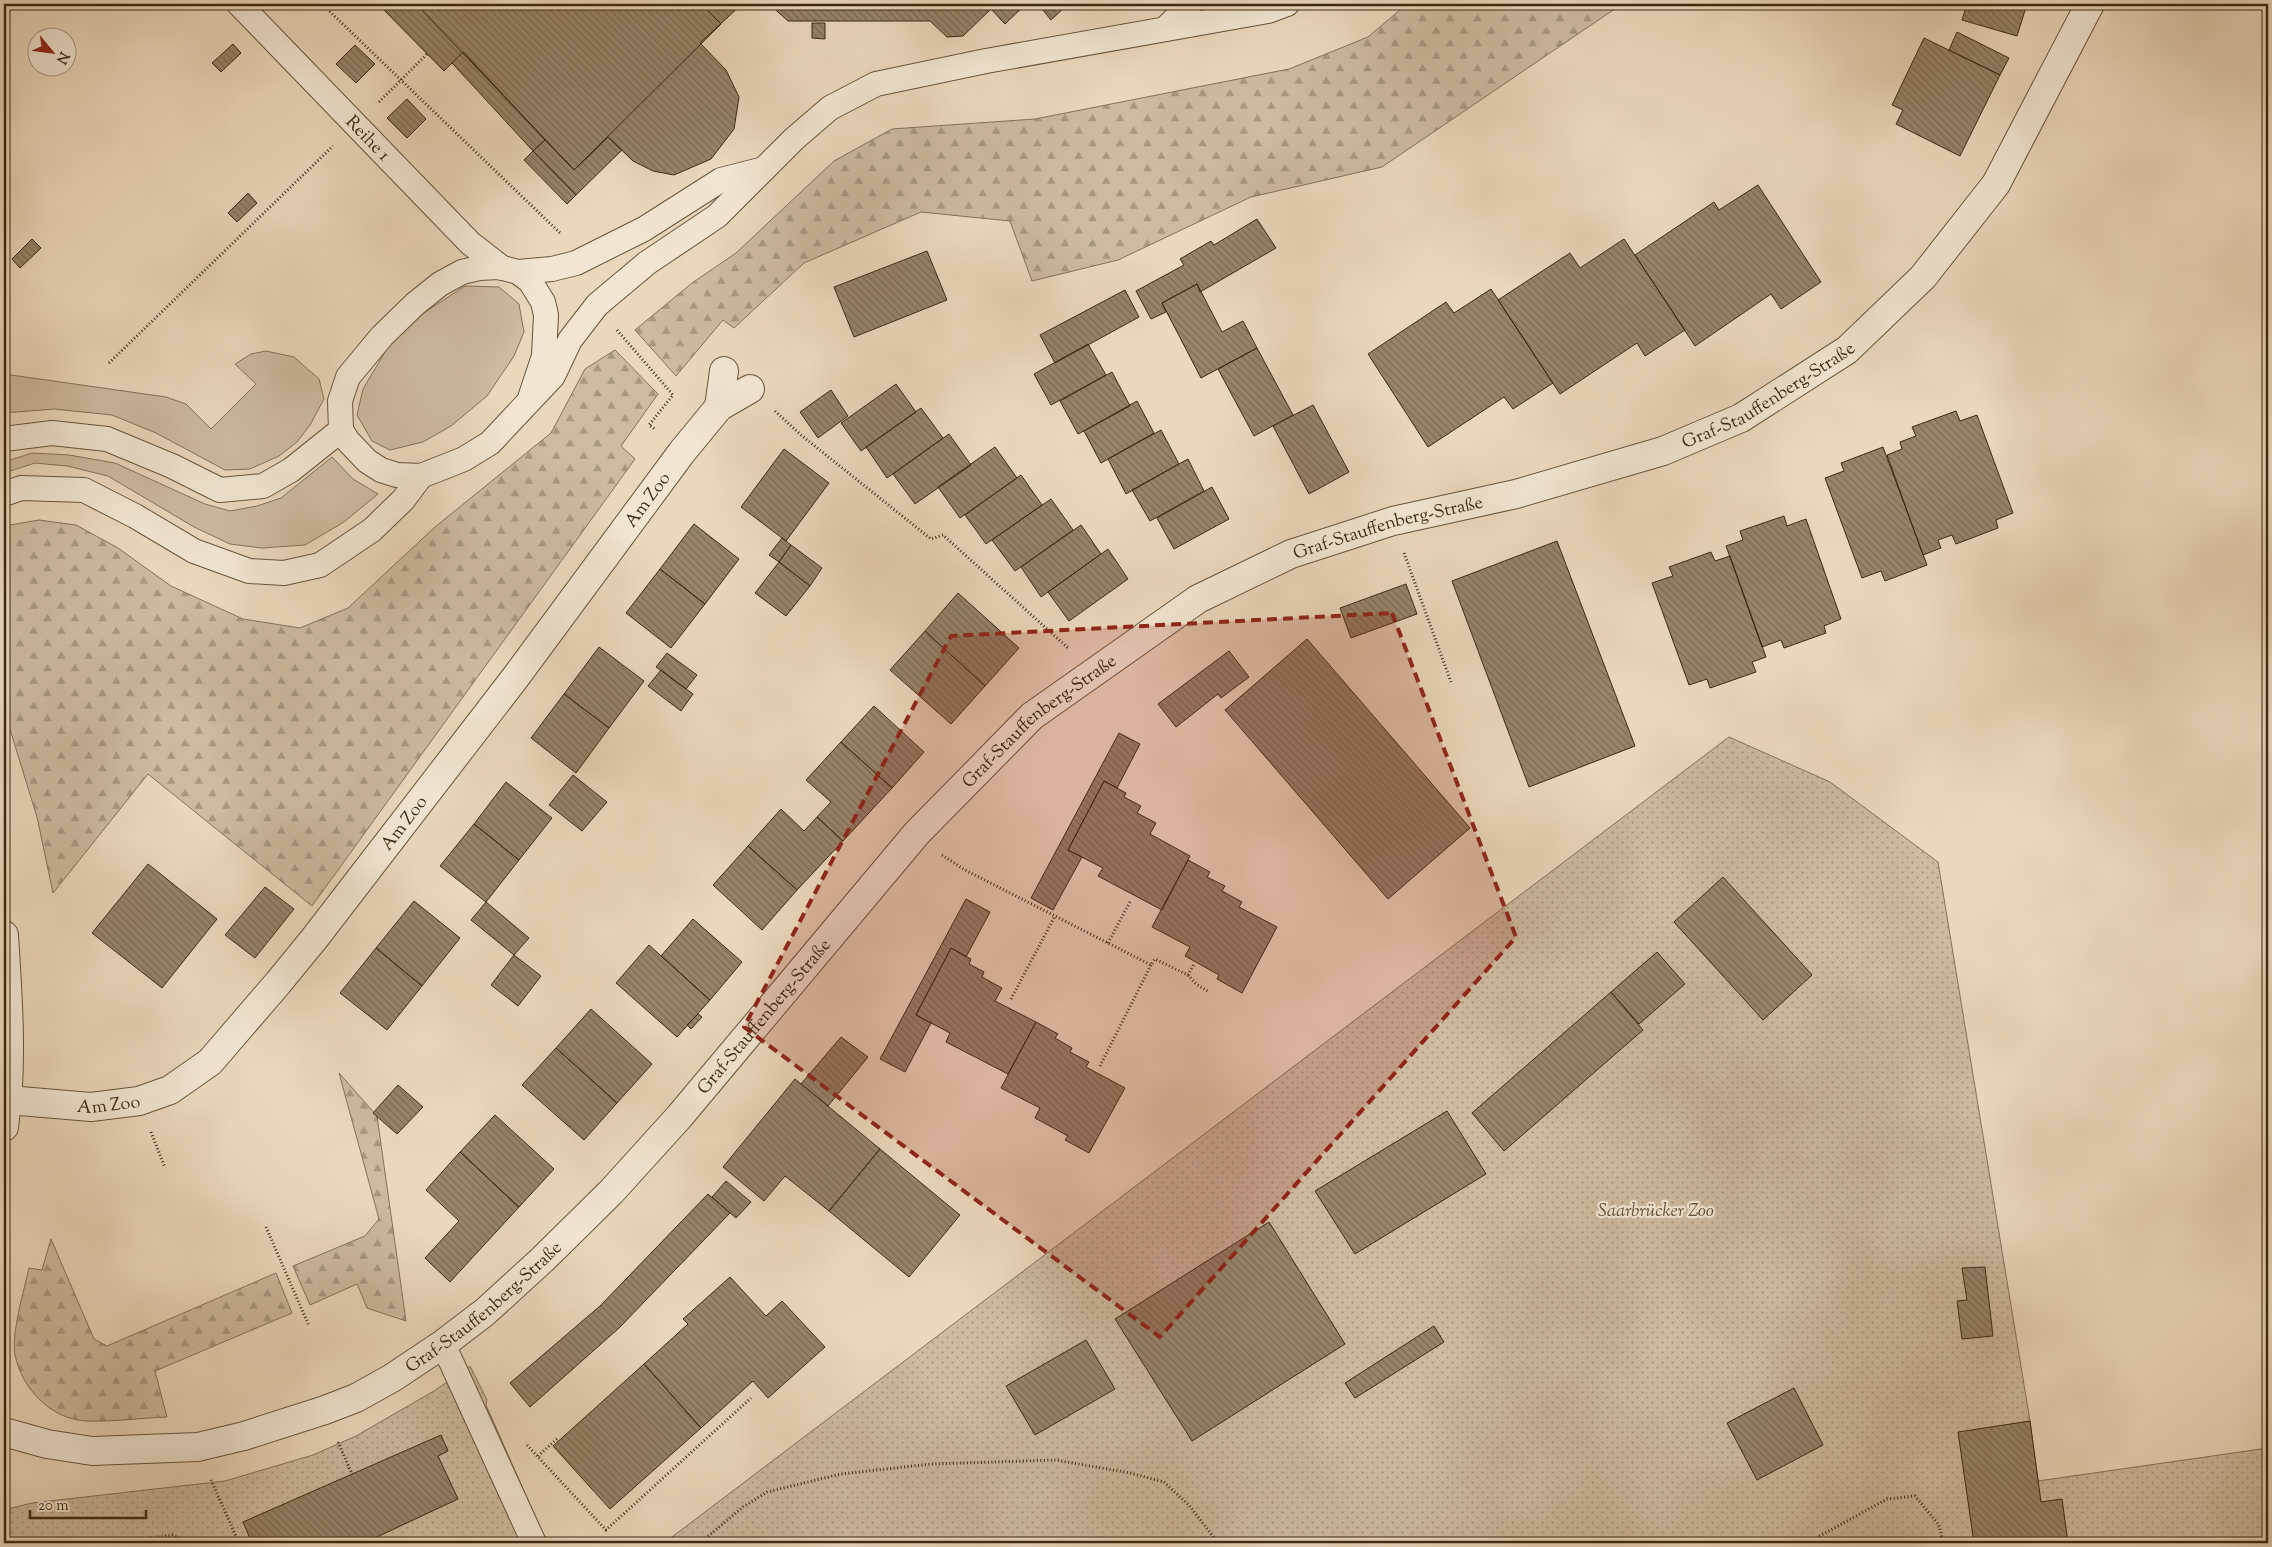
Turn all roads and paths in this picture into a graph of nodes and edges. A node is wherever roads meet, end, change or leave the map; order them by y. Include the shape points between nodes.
1 (239, 4) edge
2 (322, 4) edge
3 (1190, 4) edge
4 (1288, 4) edge
5 (2090, 4) edge
6 (1165, 29) junction
7 (427, 54) dead end
8 (401, 80) junction
9 (356, 124) junction
10 (766, 169) junction
11 (563, 236) dead end
12 (510, 270) junction
13 (620, 334) dead end
14 (109, 363) dead end
15 (724, 370) dead end
16 (750, 388) dead end
17 (529, 401) junction
18 (719, 407) junction
19 (340, 430) junction
20 (658, 433) dead end
21 (801, 435) dead end
22 (4, 439) edge
23 (421, 476) junction
24 (4, 494) edge
25 (1404, 551) dead end
26 (1064, 645) dead end
27 (1451, 682) dead end
28 (943, 855) dead end
29 (1130, 900) dead end
30 (1055, 916) junction
31 (4, 936) edge
32 (1108, 943) junction
33 (1194, 964) dead end
34 (1151, 965) junction
35 (1188, 975) junction
36 (1210, 992) dead end
37 (1012, 1000) dead end
38 (1100, 1066) dead end
39 (8, 1100) junction
40 (4, 1127) edge
41 (152, 1133) dead end
42 (165, 1168) dead end
43 (266, 1227) dead end
44 (309, 1326) dead end
45 (443, 1344) junction
46 (751, 1398) dead end
47 (4, 1432) edge
48 (558, 1438) dead end
49 (524, 1442) dead end
50 (198, 1447) junction
51 (344, 1456) dead end
52 (538, 1456) junction
53 (352, 1474) dead end
54 (112, 1543) edge
55 (193, 1543) edge
56 (239, 1543) edge
57 (534, 1543) edge
58 (700, 1543) edge
59 (1218, 1543) edge
60 (1807, 1543) edge
61 (1943, 1543) edge

1 - 9 lane, Reihe 1
2 - 8 path
3 - 6 lane
4 - 6 lane via 1268,11
5 - 45 street, Graf-Stauffenberg-Straße via 1996,184 1924,277 1847,350 1741,418 1663,451 1516,494 1393,522 1291,554 1198,598 1032,716 917,833 679,1117 611,1192 485,1312
6 - 10 lane via 876,84 830,108
7 - 8 path
8 - 9 path
8 - 11 path
9 - 12 lane, Reihe 1 via 470,243
9 - 14 path
10 - 12 lane via 721,180 644,230 576,263 552,269
10 - 17 lane via 717,216 647,263 597,305 570,340 552,376
12 - 17 lane, Reihe 1 via 537,290 546,315 544,356
12 - 19 lane via 479,268 455,276 440,284 396,322 348,377 340,401
13 - 20 path via 673,395 649,425
15 - 18 street
16 - 18 street, Am Zoo
17 - 23 lane via 490,443 464,459
18 - 39 street, Am Zoo via 308,946 210,1062 170,1090 139,1100 91,1107
19 - 22 lane via 291,470 263,486 220,490 107,439 52,433
19 - 23 lane via 356,451 381,470 396,475
21 - 26 path via 931,539 943,535
23 - 24 lane via 403,500 372,530 320,565 284,573 249,571 194,551 84,490 21,488
25 - 27 path
28 - 30 path via 965,870
29 - 32 path
30 - 32 path
30 - 37 path
31 - 39 street via 9,1012
32 - 34 path
33 - 35 path
34 - 35 path via 1155,959
34 - 38 path
35 - 36 path
39 - 40 street
41 - 42 path
43 - 44 path
45 - 50 street, Graf-Stauffenberg-Straße via 356,1398 244,1436
45 - 57 lane
46 - 52 path via 606,1530
47 - 50 street, Graf-Stauffenberg-Straße via 92,1451
48 - 52 path
49 - 52 path
50 - 56 path
51 - 53 path
54 - 55 path via 172,1535
58 - 59 path via 743,1507 767,1492 841,1474 932,1464 1056,1460 1130,1472 1164,1482 1189,1506
60 - 61 path via 1887,1499 1915,1496 1939,1524

